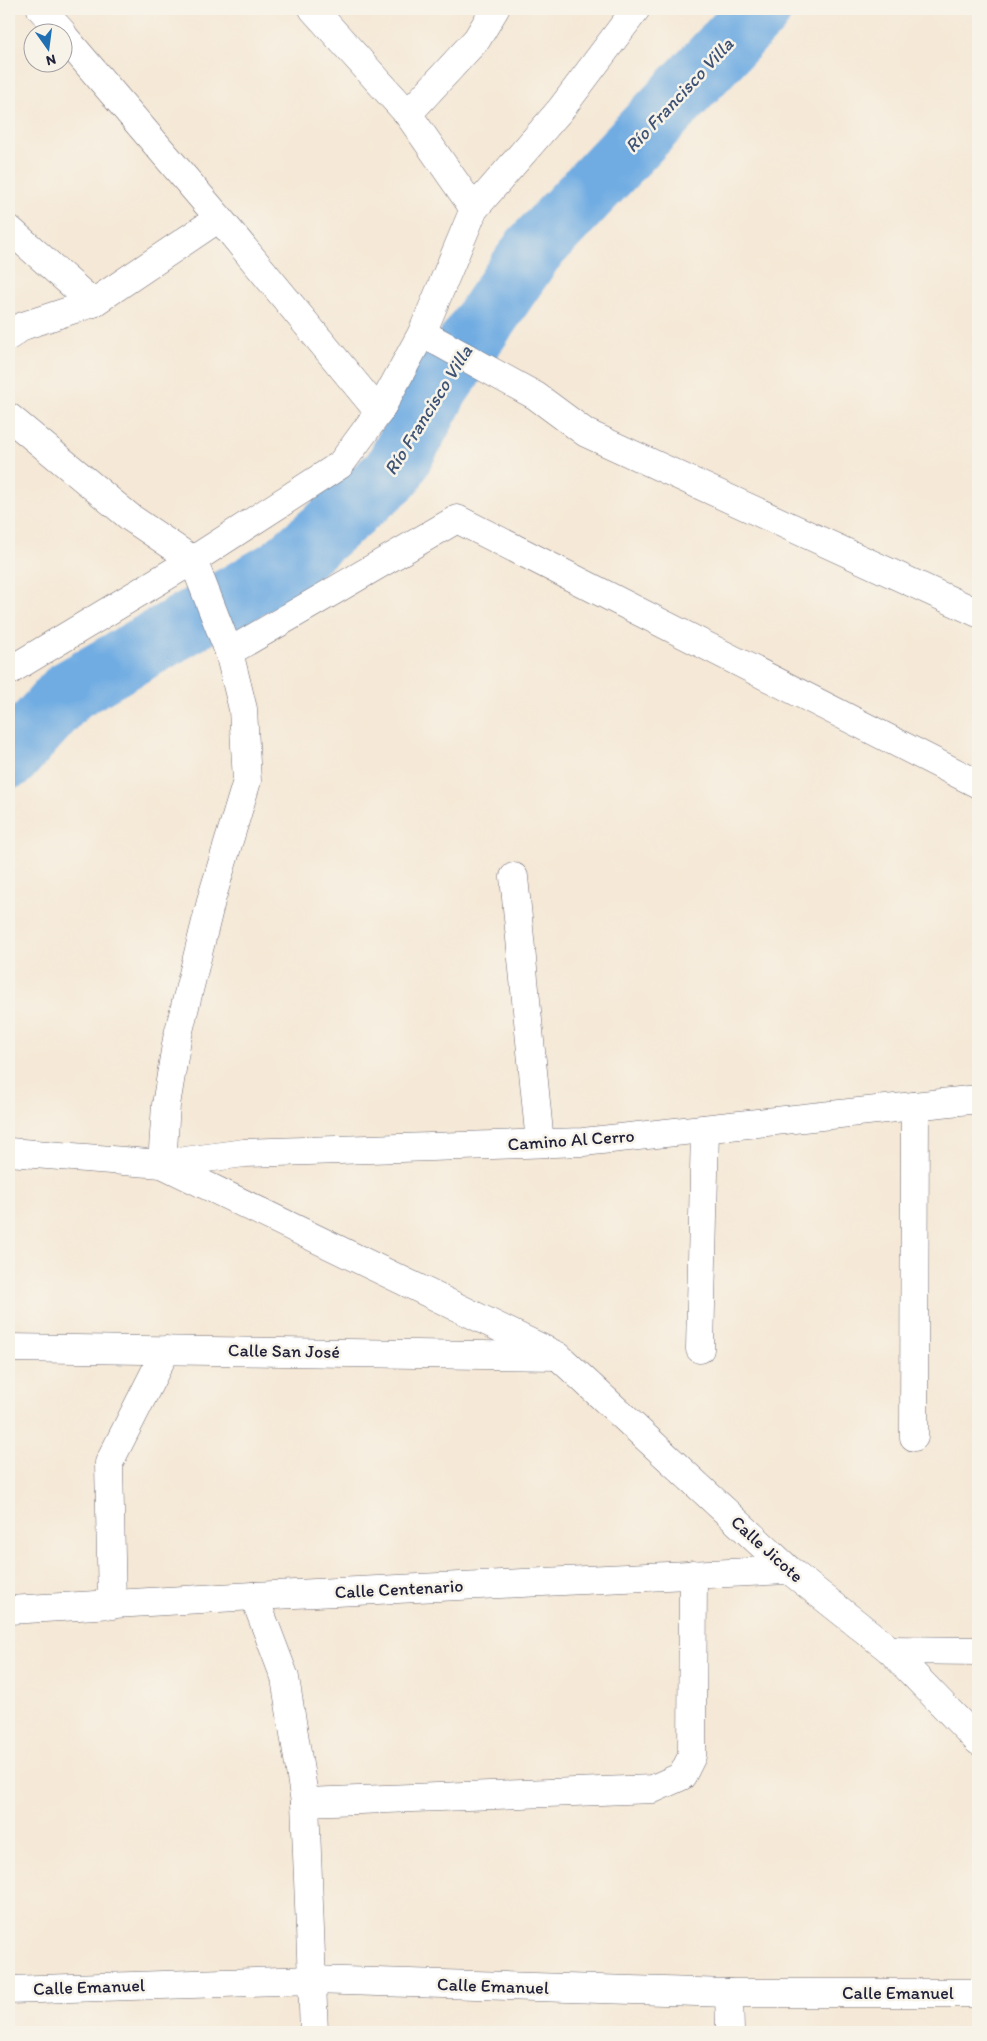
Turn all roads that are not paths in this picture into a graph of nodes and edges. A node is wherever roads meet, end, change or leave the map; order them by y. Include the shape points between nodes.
1 (41, 9) edge
2 (313, 9) edge
3 (495, 9) edge
4 (636, 9) edge
5 (52, 22) edge
6 (72, 45) edge
7 (408, 114) junction
8 (474, 209) junction
9 (219, 218) junction
10 (9, 230) edge
11 (93, 303) junction
12 (422, 333) junction
13 (9, 336) edge
14 (380, 412) junction
15 (9, 417) edge
16 (193, 560) junction
17 (978, 613) edge
18 (229, 652) junction
19 (9, 671) edge
20 (978, 784) edge
21 (514, 877) dead end
22 (978, 1099) edge
23 (915, 1106) junction
24 (705, 1128) junction
25 (540, 1144) junction
26 (9, 1152) edge
27 (162, 1164) junction
28 (9, 1348) edge
29 (700, 1349) dead end
30 (166, 1350) junction
31 (558, 1356) junction
32 (914, 1437) dead end
33 (789, 1570) junction
34 (693, 1574) junction
35 (254, 1596) junction
36 (112, 1605) junction
37 (9, 1610) edge
38 (890, 1650) junction
39 (978, 1651) edge
40 (978, 1741) edge
41 (305, 1802) junction
42 (312, 1980) junction
43 (9, 1990) edge
44 (729, 1993) junction
45 (978, 1993) edge
46 (314, 2032) edge
47 (730, 2032) edge

1 - 5 street
2 - 7 street
3 - 7 street via 478,39
4 - 8 street via 561,109
6 - 9 street
7 - 8 street
8 - 12 street
9 - 11 street
9 - 14 street
10 - 11 street
11 - 13 street via 23,326
12 - 14 street
12 - 17 street via 536,396 586,433
14 - 16 street via 340,465
15 - 16 street via 131,518
16 - 18 street
16 - 19 street
18 - 20 street via 457,519
18 - 27 street via 243,709 247,781 212,897 177,1039 166,1106
21 - 25 street
22 - 23 street, Camino Al Cerro
23 - 24 street, Camino Al Cerro
23 - 32 street
24 - 25 street, Camino Al Cerro
24 - 29 street
25 - 27 street, Camino Al Cerro via 244,1153
26 - 27 street
27 - 31 street, Calle Jicote
28 - 30 street, Calle San José
30 - 31 street, Calle San José
30 - 36 street via 110,1463
31 - 33 street, Calle Jicote
33 - 34 street, Calle Centenario
33 - 38 street, Calle Jicote
34 - 35 street, Calle Centenario
34 - 41 street via 692,1756 682,1776 653,1789
35 - 36 street, Calle Centenario
35 - 41 street via 285,1678
36 - 37 street, Calle Centenario
38 - 39 street
38 - 40 street, Calle Jicote
41 - 42 street
42 - 43 street, Calle Emanuel
42 - 44 street, Calle Emanuel
42 - 46 street
44 - 45 street, Calle Emanuel
44 - 47 street

